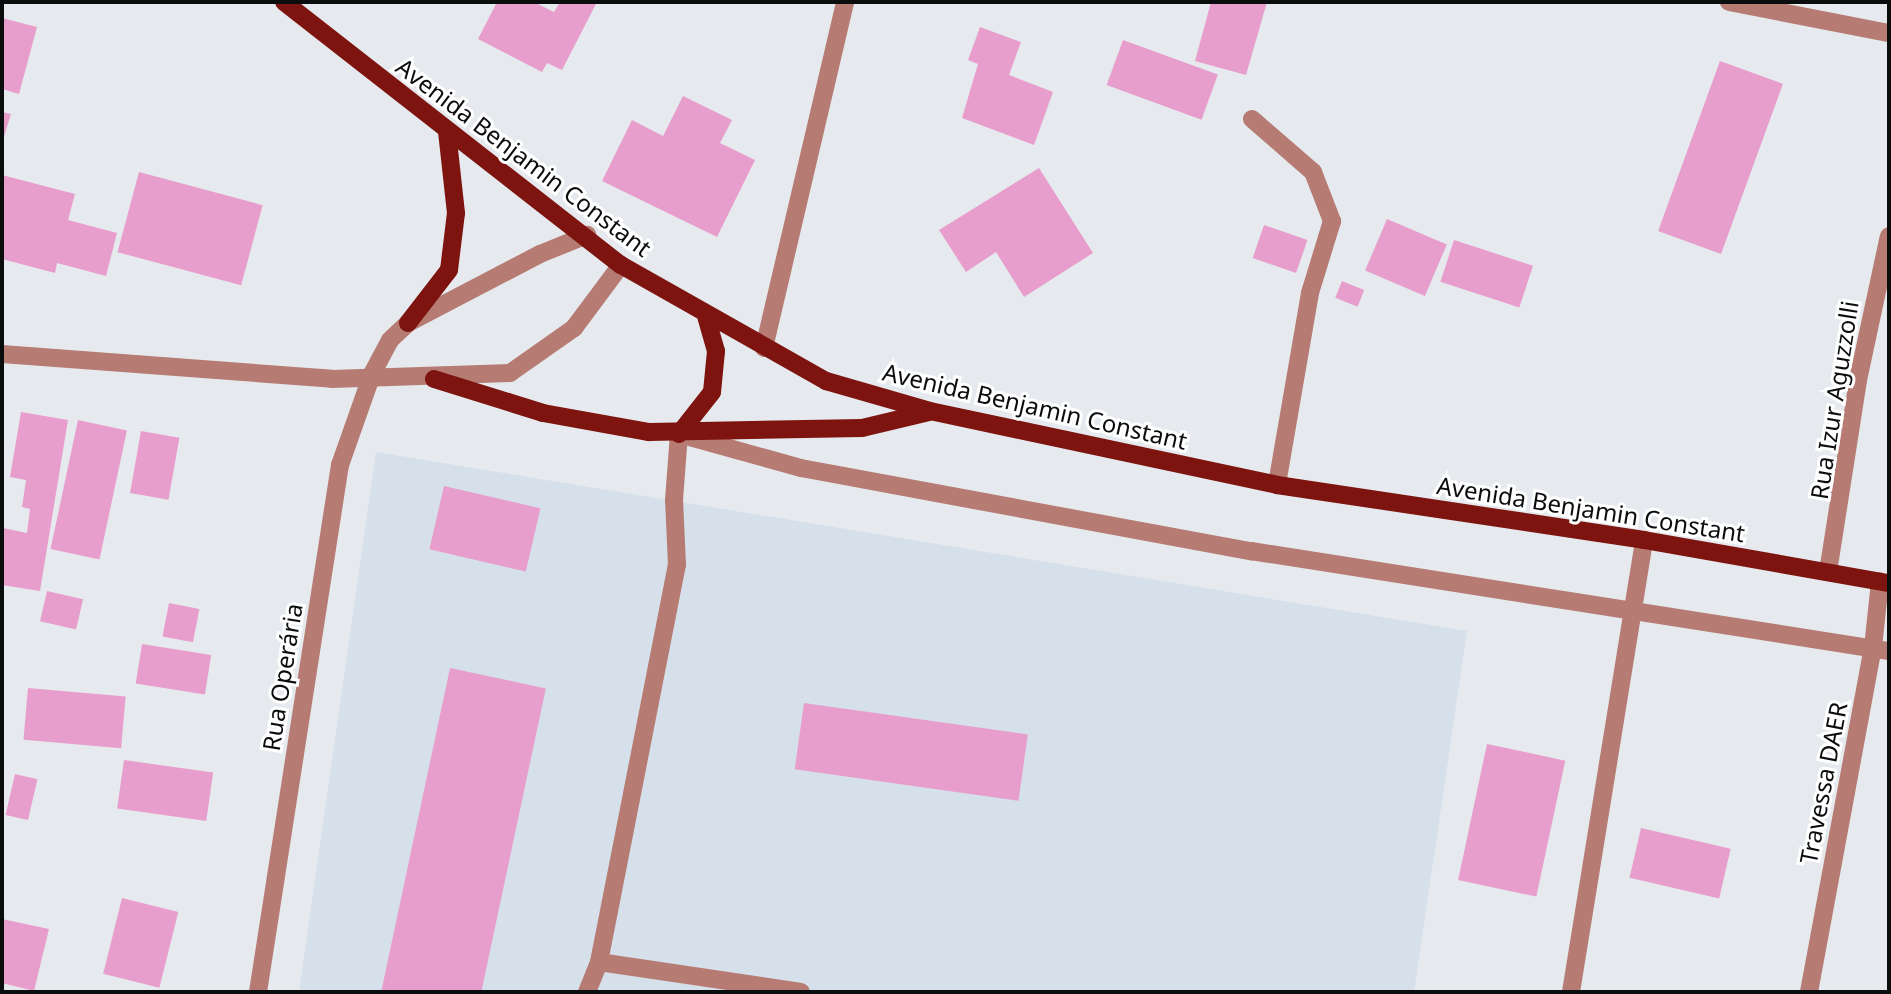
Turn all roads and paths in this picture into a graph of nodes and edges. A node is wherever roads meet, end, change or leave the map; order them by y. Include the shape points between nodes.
1 (284, 2) edge
2 (845, 2) edge
3 (1729, 2) edge
4 (1889, 33) edge
5 (1252, 119) dead end
6 (447, 131) junction
7 (587, 235) junction
8 (1889, 236) edge
9 (621, 265) junction
10 (706, 317) junction
11 (408, 323) junction
12 (764, 348) junction
13 (2, 354) edge
14 (372, 374) junction
15 (434, 379) junction
16 (930, 411) junction
17 (679, 433) junction
18 (1277, 485) junction
19 (1644, 540) junction
20 (1828, 572) junction
21 (1885, 582) edge
22 (1634, 610) junction
23 (1881, 650) edge
24 (599, 962) junction
25 (258, 992) edge
26 (586, 992) edge
27 (801, 992) edge
28 (1571, 992) edge
29 (1809, 992) edge

1 - 6 main road, Avenida Benjamin Constant
2 - 12 street
3 - 4 street
5 - 18 street via 1313,172 1332,221 1310,293
6 - 7 main road, Avenida Benjamin Constant
6 - 11 main road via 456,213 449,270
7 - 9 main road, Avenida Benjamin Constant
7 - 11 street via 540,254
8 - 20 street, Rua Izur Aguzzolli via 1858,380
9 - 10 main road, Avenida Benjamin Constant
9 - 15 street via 574,328 510,373
10 - 12 main road, Avenida Benjamin Constant
10 - 17 main road via 716,351 712,392
11 - 14 street, Rua Operária via 390,340
12 - 16 main road, Avenida Benjamin Constant via 826,381
13 - 14 street via 332,379
14 - 15 street
14 - 25 street, Rua Operária via 340,465
15 - 17 main road via 543,413
16 - 17 main road via 862,428
16 - 18 main road, Avenida Benjamin Constant
17 - 22 street via 801,468 1197,541
17 - 24 street via 674,500 677,565
18 - 19 main road, Avenida Benjamin Constant
19 - 20 main road, Avenida Benjamin Constant
19 - 22 street
20 - 21 main road, Avenida Benjamin Constant
21 - 23 street, Travessa DAER
22 - 23 street
22 - 28 street
23 - 29 street, Travessa DAER
24 - 26 street
24 - 27 street

